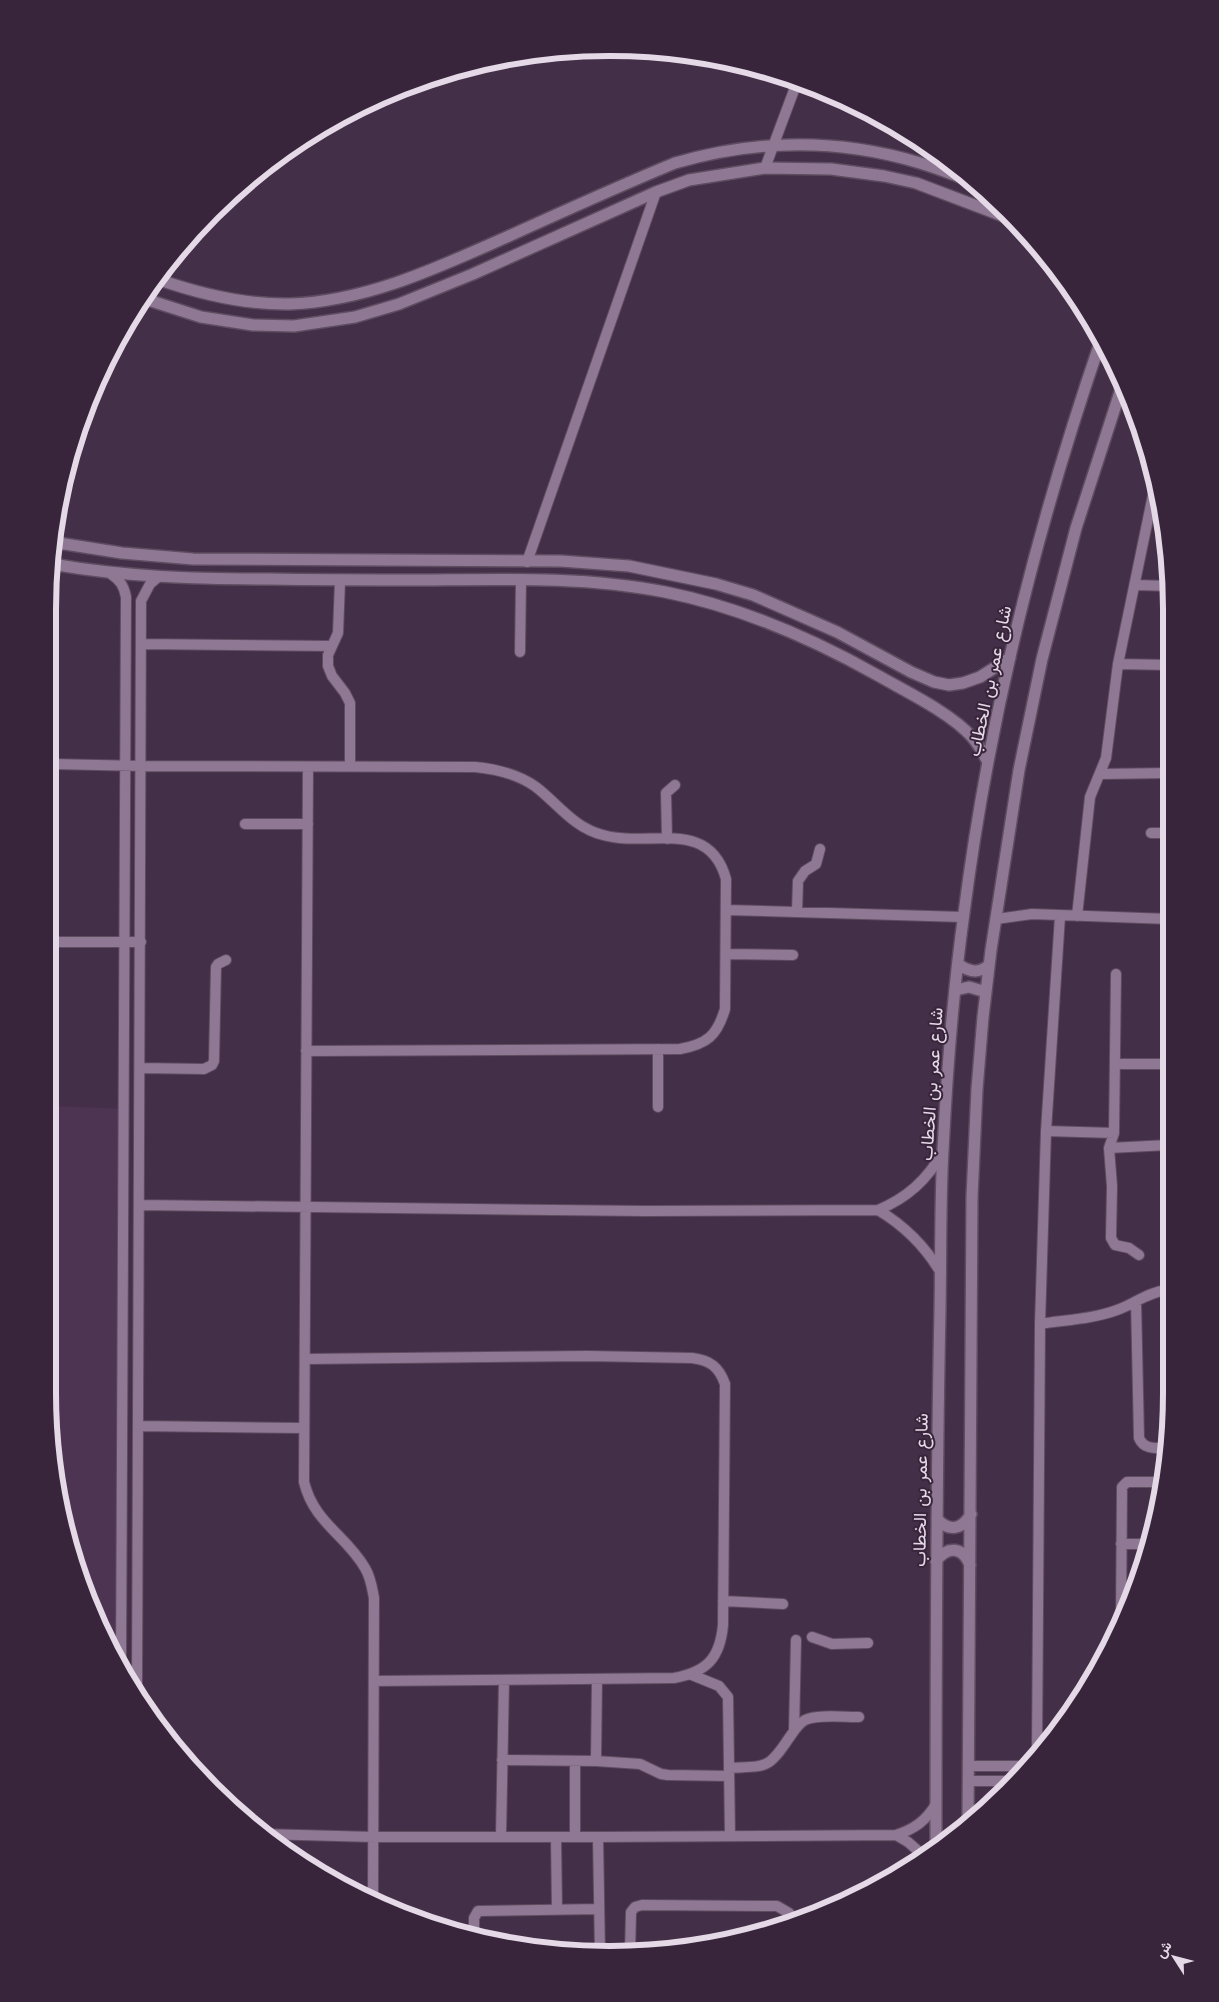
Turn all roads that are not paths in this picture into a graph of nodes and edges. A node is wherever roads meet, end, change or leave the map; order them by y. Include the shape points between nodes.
1 (795, 89) edge
2 (774, 144) junction
3 (863, 150) junction
4 (765, 168) junction
5 (860, 173) junction
6 (949, 173) edge
7 (656, 192) junction
8 (996, 213) edge
9 (164, 282) edge
10 (150, 301) edge
11 (1098, 350) edge
12 (1119, 394) edge
13 (1153, 509) edge
14 (60, 543) edge
15 (286, 560) junction
16 (527, 562) junction
17 (58, 565) edge
18 (668, 573) junction
19 (111, 574) junction
20 (157, 578) junction
21 (521, 579) junction
22 (287, 580) junction
23 (340, 581) junction
24 (1135, 585) junction
25 (1162, 586) edge
26 (665, 592) junction
27 (142, 644) junction
28 (332, 646) junction
29 (520, 652) dead end
30 (1010, 658) junction
31 (1118, 664) junction
32 (1163, 665) edge
33 (988, 762) junction
34 (56, 764) edge
35 (126, 765) junction
36 (141, 766) junction
37 (308, 767) junction
38 (350, 767) junction
39 (1163, 773) edge
40 (1101, 774) junction
41 (675, 785) dead end
42 (245, 824) dead end
43 (308, 824) junction
44 (1151, 833) dead end
45 (1163, 833) edge
46 (667, 839) junction
47 (820, 849) dead end
48 (726, 910) junction
49 (797, 912) junction
50 (1060, 916) junction
51 (1077, 916) junction
52 (963, 917) junction
53 (996, 920) junction
54 (1163, 920) edge
55 (56, 942) edge
56 (125, 942) junction
57 (141, 942) junction
58 (726, 954) junction
59 (793, 955) dead end
60 (226, 960) dead end
61 (958, 964) junction
62 (989, 965) junction
63 (1116, 974) dead end
64 (956, 990) junction
65 (986, 992) junction
66 (658, 1049) junction
67 (306, 1052) junction
68 (1115, 1064) junction
69 (1163, 1064) edge
70 (140, 1068) junction
71 (658, 1107) dead end
72 (1046, 1131) junction
73 (1114, 1133) junction
74 (1163, 1145) edge
75 (1109, 1148) junction
76 (943, 1152) junction
77 (139, 1205) junction
78 (306, 1208) junction
79 (878, 1210) junction
80 (1138, 1255) dead end
81 (941, 1273) junction
82 (1163, 1291) edge
83 (1136, 1301) junction
84 (1040, 1324) junction
85 (305, 1359) junction
86 (138, 1426) junction
87 (304, 1428) junction
88 (1160, 1448) edge
89 (1155, 1482) edge
90 (971, 1513) junction
91 (937, 1519) junction
92 (1121, 1544) junction
93 (1141, 1544) edge
94 (936, 1561) junction
95 (970, 1565) junction
96 (723, 1601) junction
97 (783, 1604) dead end
98 (1121, 1604) edge
99 (812, 1637) dead end
100 (796, 1640) dead end
101 (868, 1643) dead end
102 (121, 1652) edge
103 (132, 1672) edge
104 (692, 1675) junction
105 (597, 1679) junction
106 (504, 1680) junction
107 (374, 1681) junction
108 (859, 1718) dead end
109 (794, 1731) junction
110 (1037, 1742) edge
111 (502, 1760) junction
112 (575, 1761) junction
113 (596, 1761) junction
114 (968, 1766) junction
115 (1017, 1766) edge
116 (729, 1772) junction
117 (968, 1781) junction
118 (1004, 1781) edge
119 (936, 1804) junction
120 (968, 1813) edge
121 (277, 1834) edge
122 (730, 1835) junction
123 (896, 1835) junction
124 (501, 1836) junction
125 (374, 1837) junction
126 (556, 1837) junction
127 (575, 1837) junction
128 (598, 1838) junction
129 (936, 1839) edge
130 (919, 1852) edge
131 (373, 1893) edge
132 (557, 1909) junction
133 (599, 1909) junction
134 (790, 1915) edge
135 (474, 1929) edge
136 (630, 1945) edge
137 (600, 1946) edge

1 - 2 street
2 - 3 street
2 - 4 street
2 - 9 street via 710,153 675,163 466,255 392,285 353,296 289,304 256,302 190,291
3 - 5 street
3 - 6 street
4 - 5 street
4 - 7 street via 689,180
5 - 8 street via 916,183
7 - 10 street via 464,278 399,304 355,317 294,326 253,325 201,317
7 - 16 street
11 - 30 street, شارع عمر بن الخطاب via 1060,468
12 - 53 street via 1076,528 1044,651 1019,770
13 - 24 street
14 - 15 street via 158,557
15 - 16 street
15 - 22 street
16 - 18 street via 595,562
17 - 19 street
18 - 26 street
18 - 30 street via 753,595 837,632 934,682 963,683 980,677
19 - 20 street
19 - 35 street via 125,588 126,597
20 - 22 street
20 - 27 street via 141,601
21 - 23 street
21 - 26 street
21 - 29 street
22 - 23 street
23 - 28 street via 338,633
24 - 25 street
24 - 31 street
26 - 33 street via 735,611 845,657 959,726 971,736
27 - 28 street
27 - 36 street
28 - 38 street via 328,666 350,703
30 - 33 street, شارع عمر بن الخطاب
31 - 32 street
31 - 40 street
33 - 52 street, شارع عمر بن الخطاب
34 - 35 street
35 - 36 street
35 - 56 street
36 - 37 street
36 - 57 street
37 - 38 street
37 - 43 street
38 - 46 street via 493,769 536,787 591,832 616,837
39 - 40 street
40 - 51 street via 1090,797
41 - 46 street via 666,793
42 - 43 street
43 - 67 street
44 - 45 street
46 - 48 street via 692,840 715,854 723,866 726,880
47 - 49 street via 816,864 798,881
48 - 49 street
48 - 58 street
49 - 52 street
50 - 51 street
50 - 53 street via 1032,914
50 - 72 street
51 - 54 street
52 - 61 street, شارع عمر بن الخطاب
53 - 62 street
55 - 56 street
56 - 57 street
56 - 102 street
57 - 70 street
58 - 59 street
58 - 66 street via 726,1009 720,1025 710,1038 696,1046
60 - 70 street via 216,967 212,1066 204,1069
61 - 62 street via 976,971
61 - 64 street, شارع عمر بن الخطاب
62 - 65 street
63 - 68 street
64 - 65 street via 969,986
64 - 76 street, شارع عمر بن الخطاب
65 - 90 street via 972,1198
66 - 67 street
66 - 71 street
67 - 78 street
68 - 69 street
68 - 73 street
70 - 77 street
72 - 73 street
72 - 84 street
73 - 75 street
74 - 75 street
75 - 80 street via 1112,1242
76 - 79 street via 916,1188
76 - 81 street, شارع عمر بن الخطاب
77 - 78 street
77 - 86 street
78 - 79 street
78 - 85 street
79 - 81 street via 911,1234
81 - 91 street, شارع عمر بن الخطاب
82 - 83 street
83 - 84 street via 1107,1313
83 - 88 street via 1139,1438 1146,1447
84 - 110 street
85 - 87 street
85 - 96 street via 588,1356 704,1359 721,1373 725,1384
86 - 87 street
86 - 103 street
87 - 107 street via 307,1495 313,1508 358,1557 372,1583
89 - 92 street via 1127,1482 1122,1487
90 - 91 street via 967,1521 951,1528
90 - 95 street
91 - 94 street, شارع عمر بن الخطاب
92 - 93 street
92 - 98 street
94 - 95 street via 942,1553 959,1551 967,1556
94 - 119 street, شارع عمر بن الخطاب
95 - 114 street
96 - 97 street
96 - 104 street via 722,1640 716,1655
99 - 101 street via 832,1644
100 - 109 street
104 - 105 street
104 - 116 street via 719,1686 728,1697
105 - 106 street
105 - 113 street
106 - 107 street
106 - 111 street
107 - 125 street
108 - 109 street via 813,1717
109 - 116 street via 769,1763
111 - 112 street
111 - 124 street
112 - 113 street
112 - 127 street
113 - 116 street via 640,1764 668,1775
114 - 115 street
114 - 117 street
116 - 122 street
117 - 118 street
117 - 120 street
119 - 123 street via 920,1824
119 - 129 street, شارع عمر بن الخطاب
121 - 125 street
122 - 123 street
122 - 128 street
123 - 130 street
124 - 125 street
124 - 126 street
125 - 131 street
126 - 127 street
126 - 132 street
127 - 128 street
128 - 133 street
132 - 133 street
132 - 135 street via 478,1911
133 - 137 street
134 - 136 street via 777,1906 642,1905 631,1912

